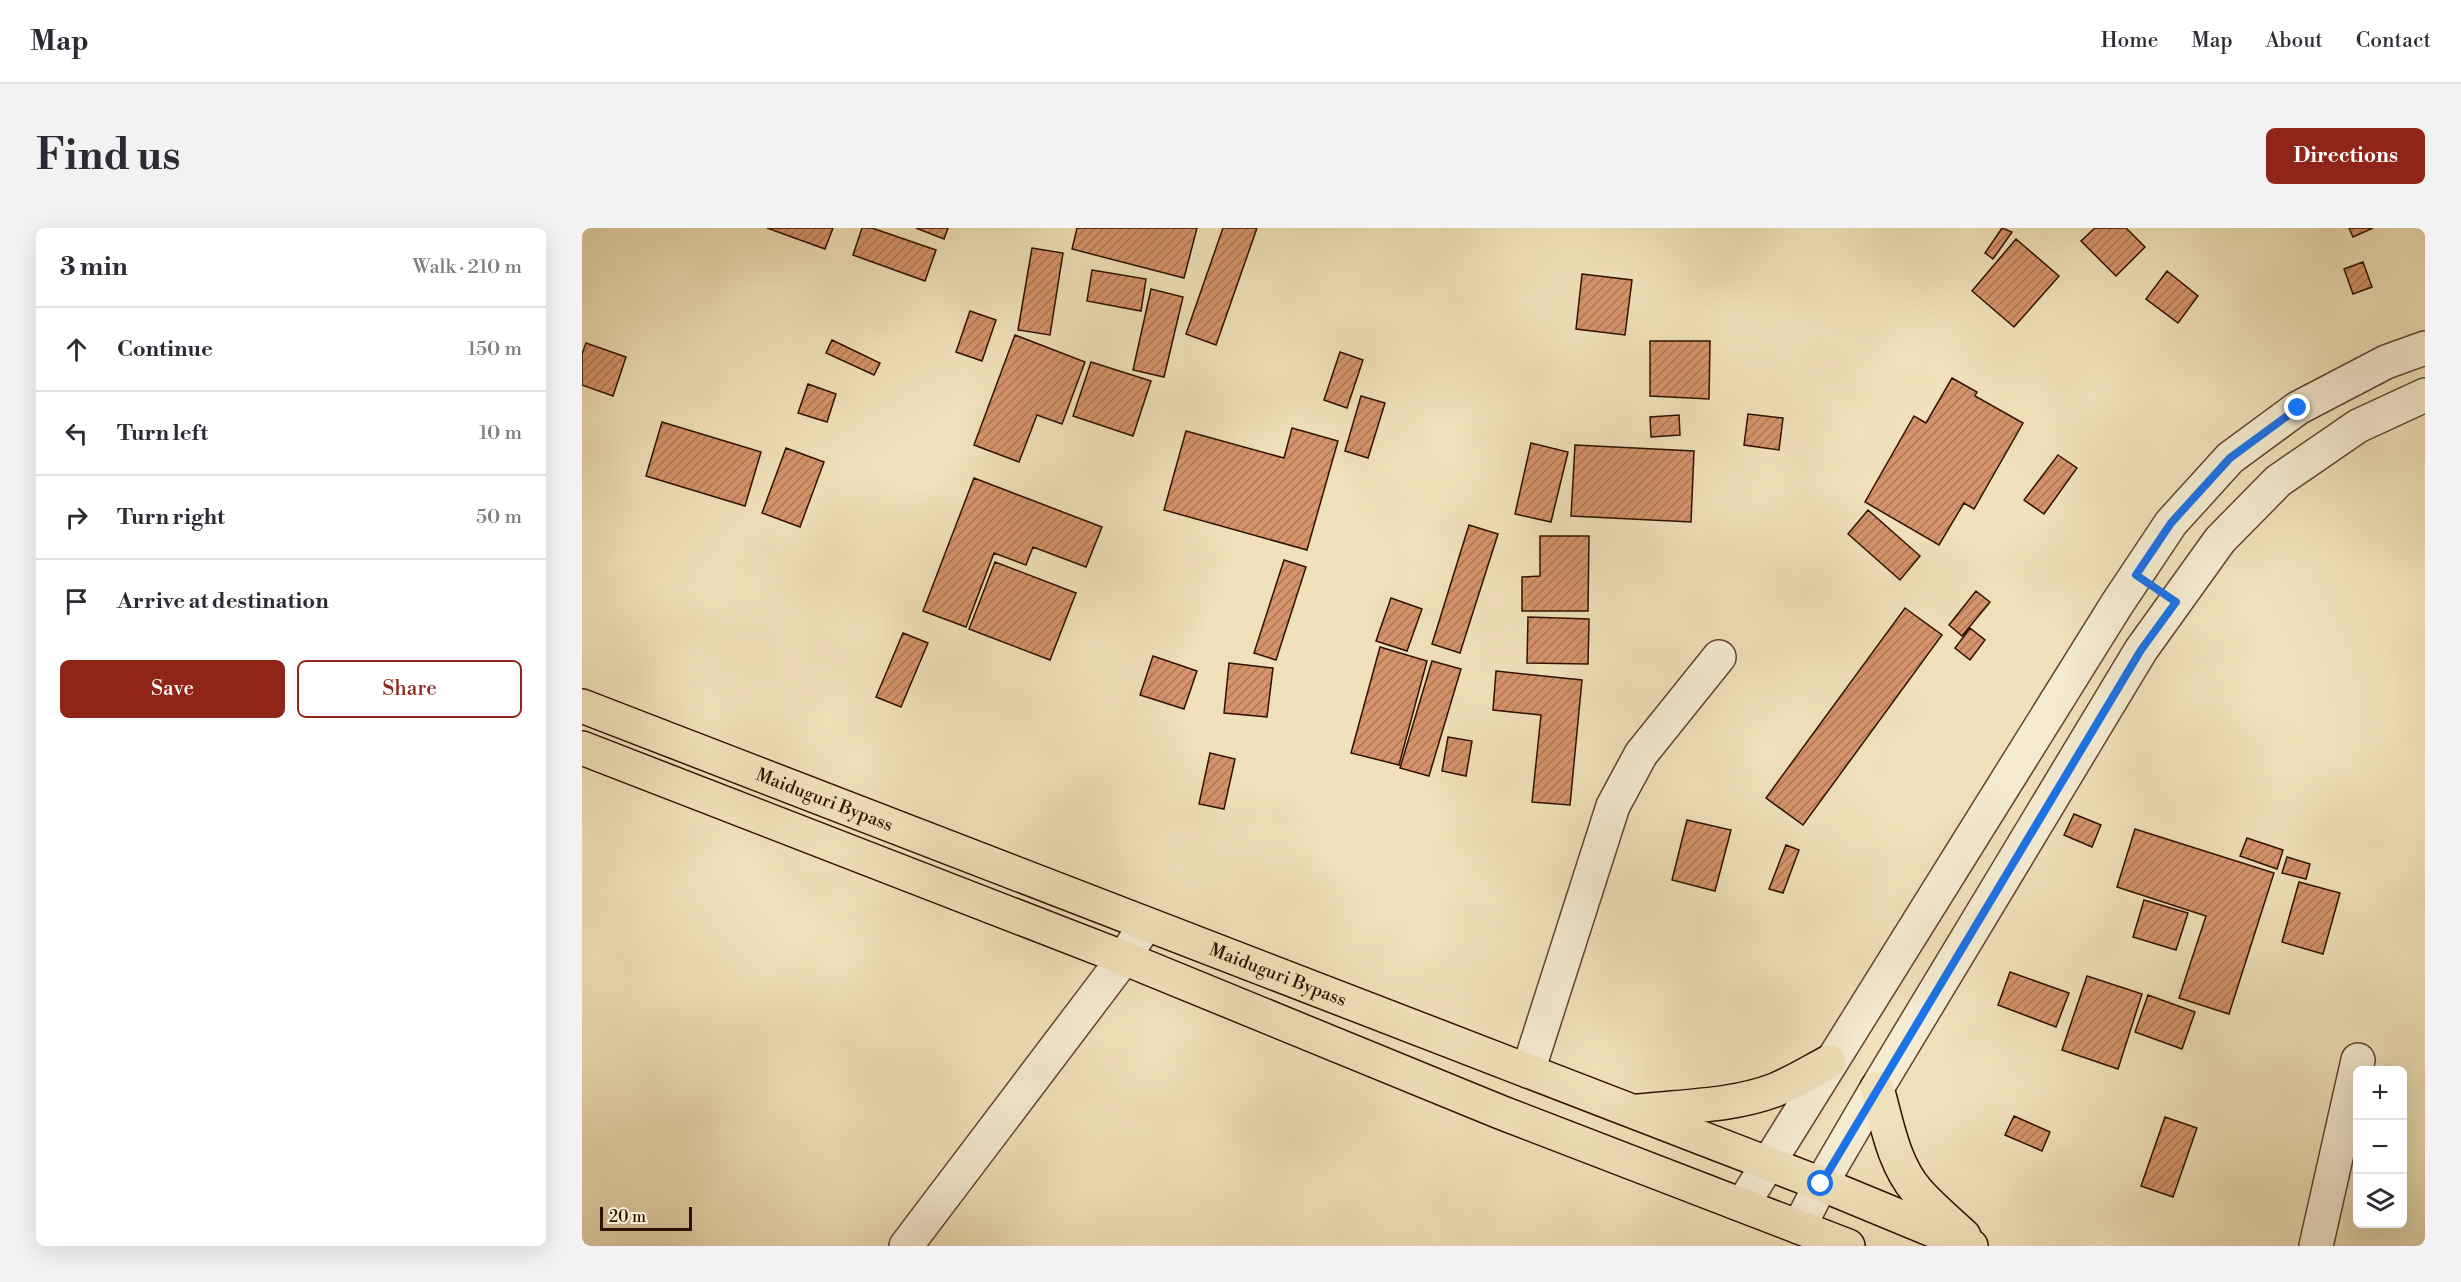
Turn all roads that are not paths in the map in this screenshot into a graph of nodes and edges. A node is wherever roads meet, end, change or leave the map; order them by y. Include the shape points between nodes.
1 (2425, 348) edge
2 (2425, 395) edge
3 (2136, 575) junction
4 (2176, 602) junction
5 (1719, 657) dead end
6 (582, 706) edge
7 (582, 748) edge
8 (1145, 925) junction
9 (1124, 958) junction
10 (2358, 1060) dead end
11 (1829, 1062) junction
12 (1528, 1071) junction
13 (1877, 1088) junction
14 (1632, 1111) junction
15 (1767, 1165) junction
16 (1821, 1184) junction
17 (1743, 1204) junction
18 (1799, 1227) junction
19 (906, 1246) edge
20 (1848, 1246) edge
21 (1973, 1246) edge
22 (2316, 1246) edge

1 - 3 street via 2386,362 2298,408 2230,458 2171,523
2 - 4 street via 2358,426 2278,481 2220,540
3 - 4 street
3 - 11 street
4 - 13 street via 2141,650
5 - 12 street via 1641,754 1613,806
6 - 8 highway, Maiduguri Bypass
7 - 9 highway
8 - 9 street
8 - 12 highway, Maiduguri Bypass
9 - 17 highway via 1500,1112
9 - 19 street
10 - 22 street
11 - 14 highway via 1777,1089 1754,1096
11 - 15 street
12 - 14 highway, Maiduguri Bypass
13 - 16 street
13 - 21 highway via 1903,1169 1917,1191
14 - 15 highway, Maiduguri Bypass
15 - 16 highway, Maiduguri Bypass
15 - 17 street
16 - 18 street
16 - 21 highway, Maiduguri Bypass
17 - 18 highway
18 - 20 highway

